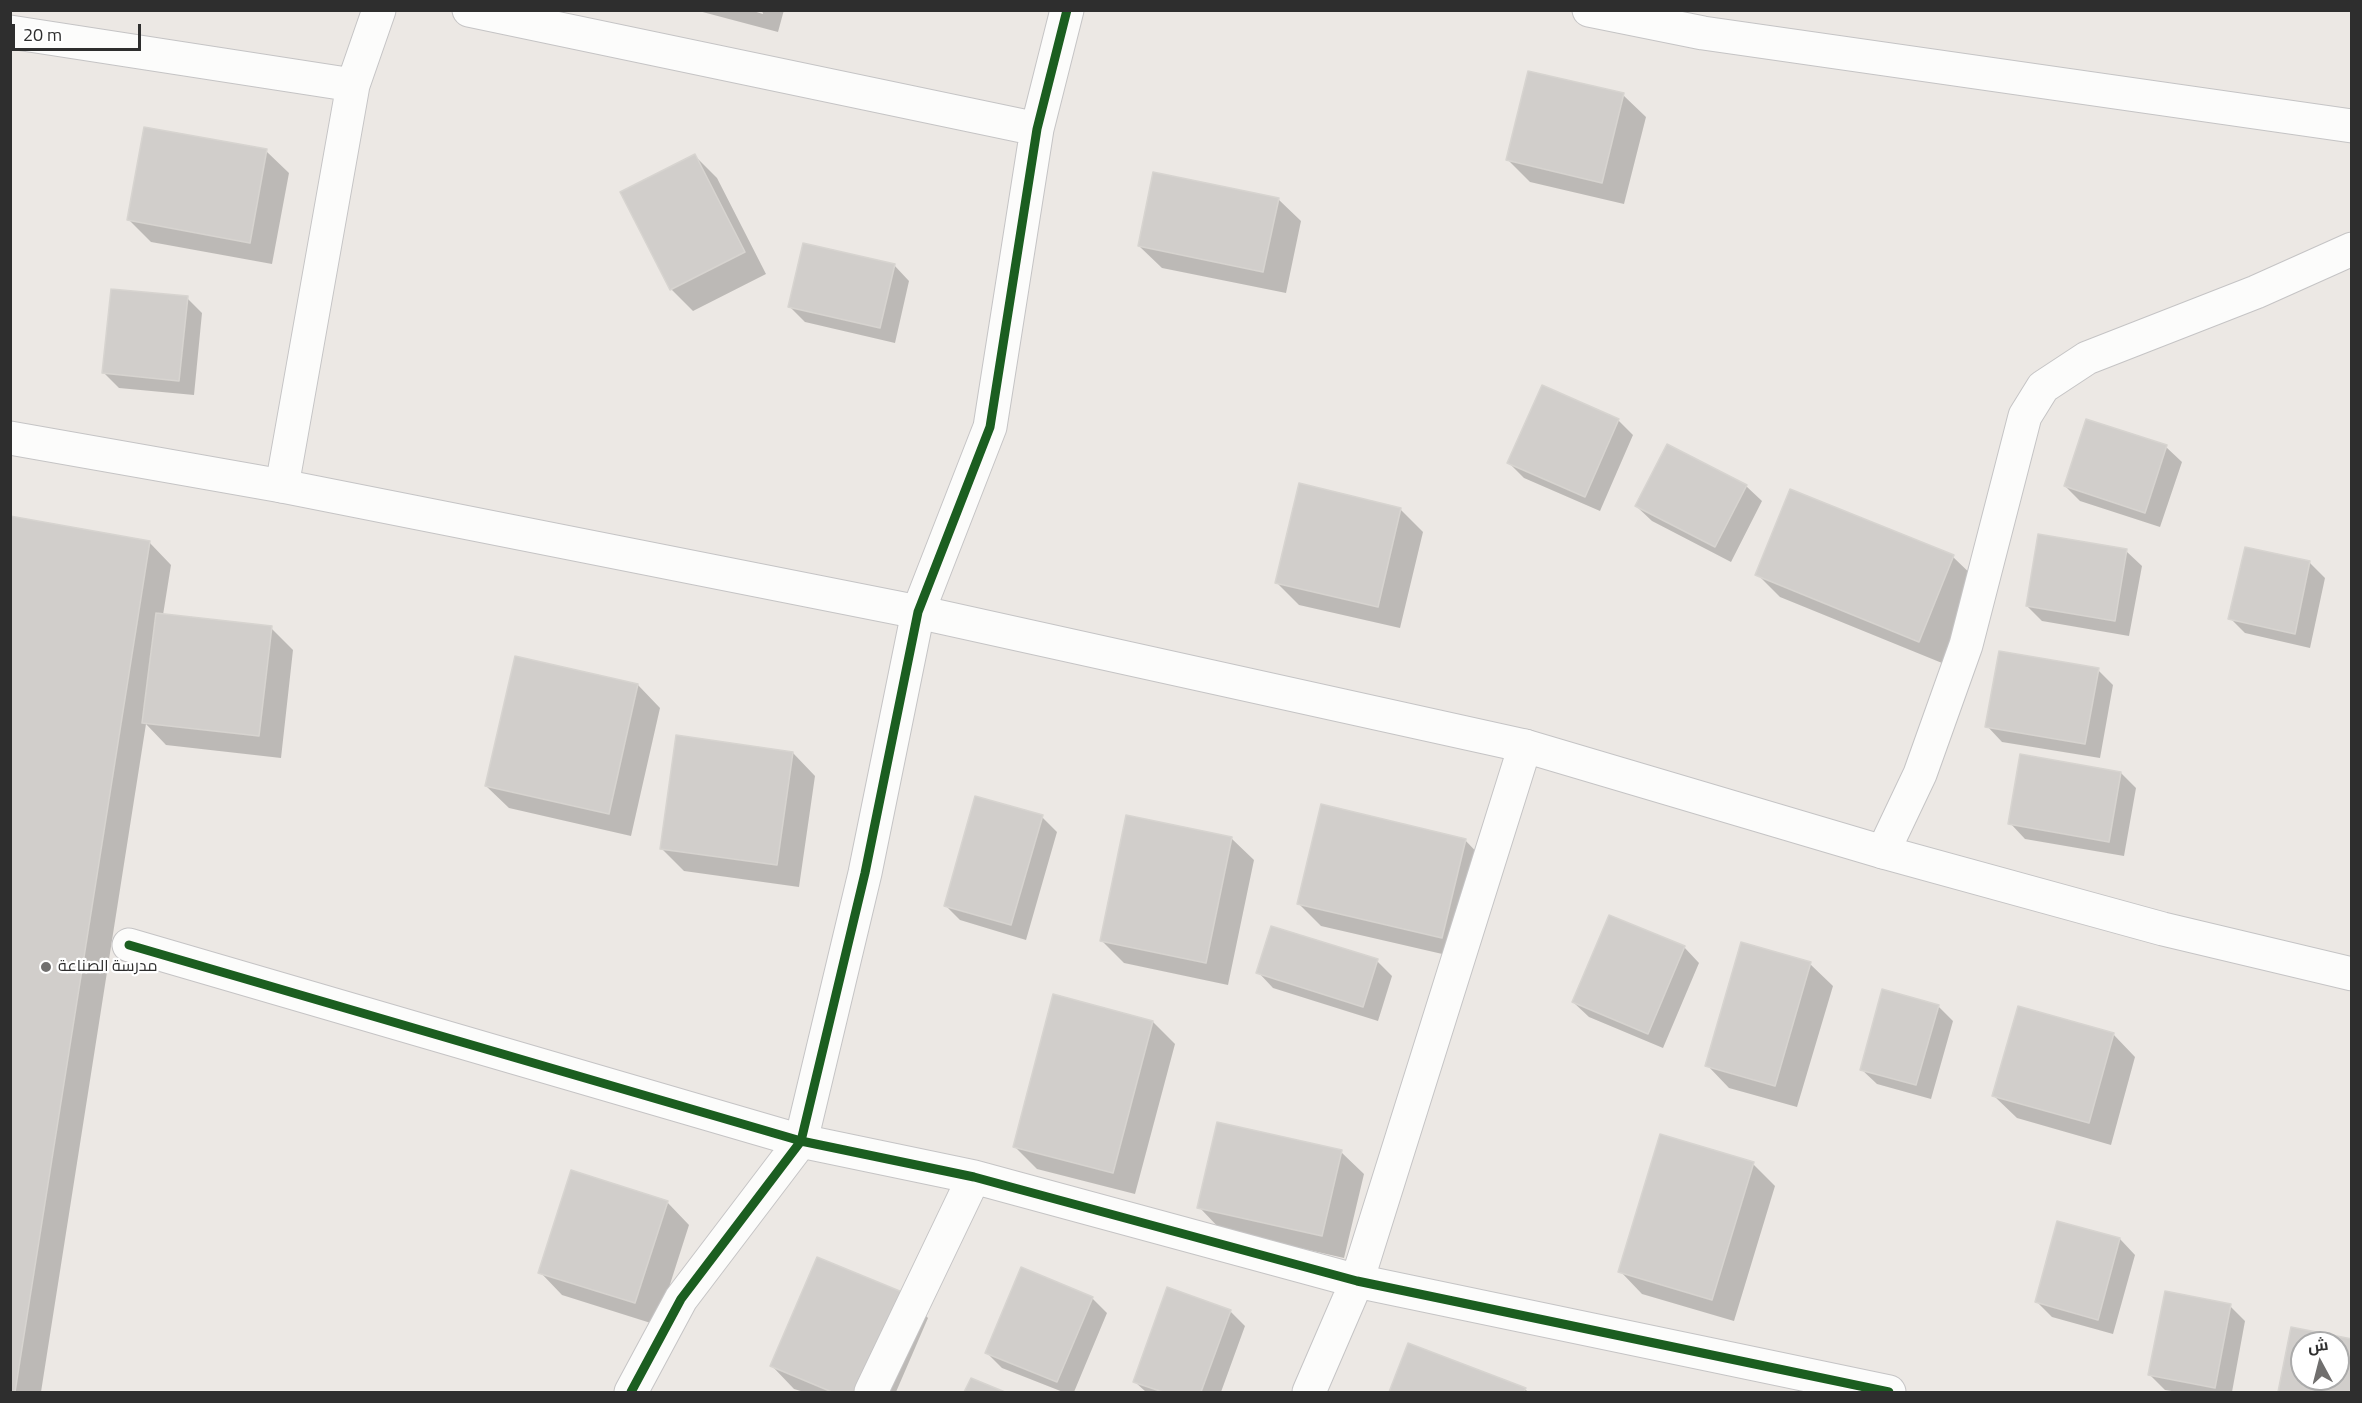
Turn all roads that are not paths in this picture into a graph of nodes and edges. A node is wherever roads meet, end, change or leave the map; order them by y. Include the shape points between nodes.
1 (379, 10) edge
2 (469, 10) edge
3 (1067, 10) edge
4 (1589, 10) edge
5 (1705, 22) edge
6 (10, 32) edge
7 (353, 85) junction
8 (2352, 126) edge
9 (1037, 129) junction
10 (2352, 249) edge
11 (10, 438) edge
12 (282, 486) junction
13 (918, 612) junction
14 (1525, 746) junction
15 (1883, 852) junction
16 (129, 945) dead end
17 (2352, 974) edge
18 (801, 1142) junction
19 (974, 1177) junction
20 (1357, 1281) junction
21 (1797, 1383) edge
22 (631, 1392) edge
23 (871, 1392) edge
24 (1308, 1392) edge
25 (1889, 1392) edge

1 - 7 street
2 - 9 street
3 - 9 street
4 - 5 street
5 - 8 street
6 - 7 street
7 - 12 street
9 - 13 street via 990,427
10 - 15 street via 2256,292 2087,358 2043,387 2025,416 1966,645 1920,774
11 - 12 street
12 - 13 street
13 - 14 street
13 - 18 street via 865,873
14 - 15 street
14 - 20 street
15 - 17 street via 2163,929
16 - 18 street
18 - 19 street
18 - 22 street via 681,1299
19 - 20 street
19 - 23 street
20 - 21 street
20 - 24 street
21 - 25 street

